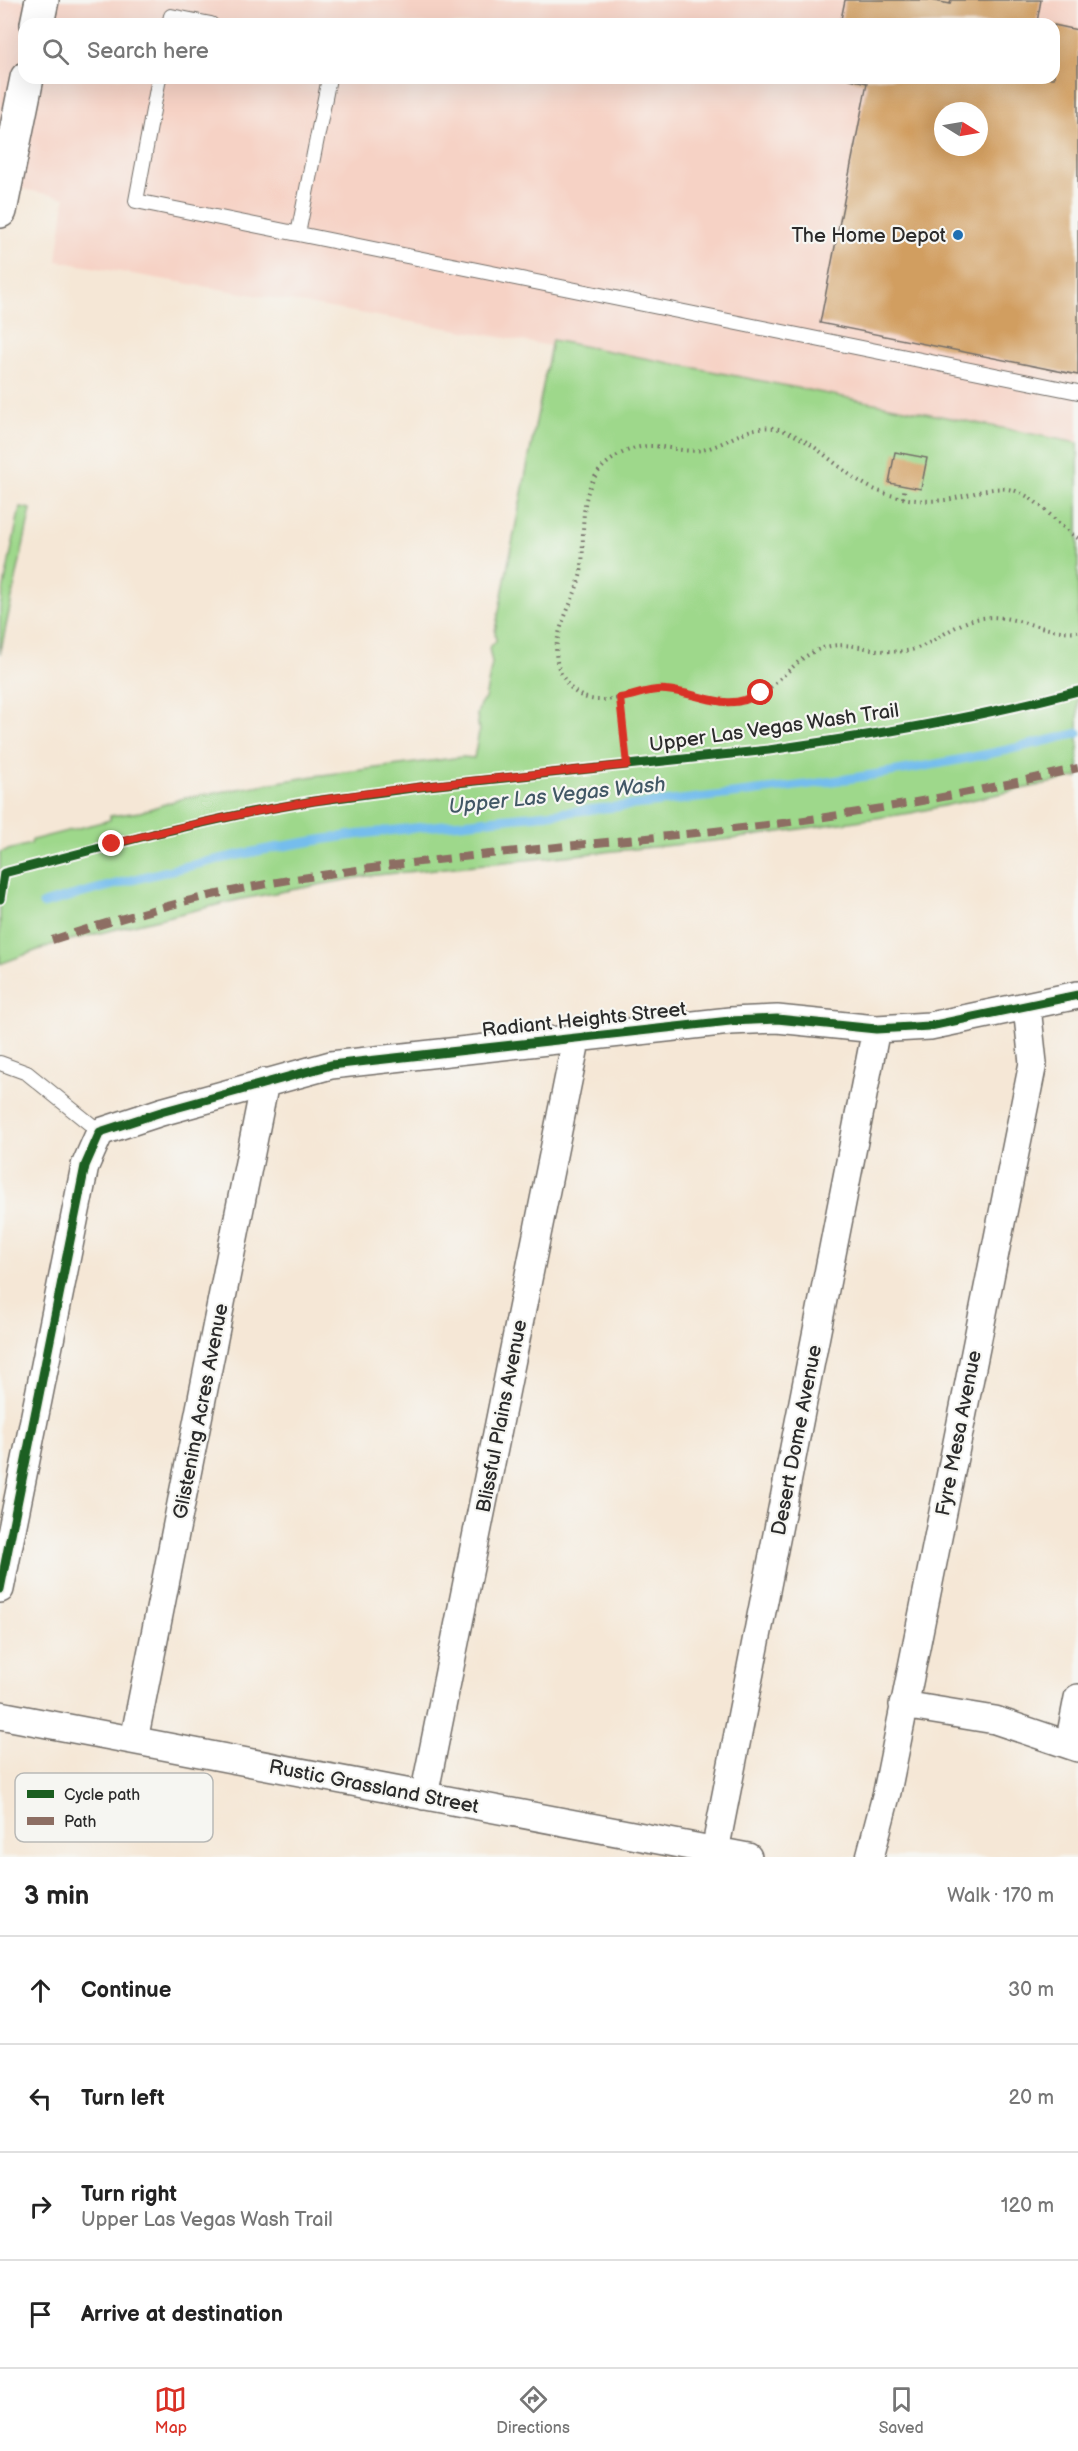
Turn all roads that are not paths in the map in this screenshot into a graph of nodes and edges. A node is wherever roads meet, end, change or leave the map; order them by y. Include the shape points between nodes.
1 (42, 0) edge
2 (38, 18) edge
3 (26, 84) edge
4 (158, 84) edge
5 (328, 84) edge
6 (0, 211) edge
7 (298, 234) junction
8 (1078, 392) edge
9 (1078, 995) edge
10 (1027, 1007) junction
11 (876, 1029) junction
12 (577, 1036) junction
13 (0, 1063) edge
14 (265, 1082) junction
15 (100, 1132) junction
16 (0, 1589) edge
17 (1078, 1698) edge
18 (903, 1705) junction
19 (0, 1715) edge
20 (134, 1740) junction
21 (1074, 1746) edge
22 (424, 1796) junction
23 (715, 1851) junction
24 (748, 1857) edge
25 (870, 1857) edge

1 - 2 street
3 - 6 street
4 - 7 lane via 136,201
5 - 7 lane
7 - 8 lane
9 - 10 street, Radiant Heights Street
10 - 11 street, Radiant Heights Street via 930,1026
10 - 18 street, Fyre Mesa Avenue via 1033,1063
11 - 12 street, Radiant Heights Street via 777,1019
11 - 23 street, Desert Dome Avenue
12 - 14 street, Radiant Heights Street via 330,1065
12 - 22 street, Blissful Plains Avenue
13 - 15 lane via 27,1073
14 - 15 street, Radiant Heights Street
14 - 20 street, Glistening Acres Avenue
15 - 16 street via 85,1166
17 - 21 street
18 - 21 street via 995,1720
18 - 25 street, Fyre Mesa Avenue
19 - 20 street, Rustic Grassland Street
20 - 22 street, Rustic Grassland Street
22 - 23 street, Rustic Grassland Street
23 - 24 street, Rustic Grassland Street

